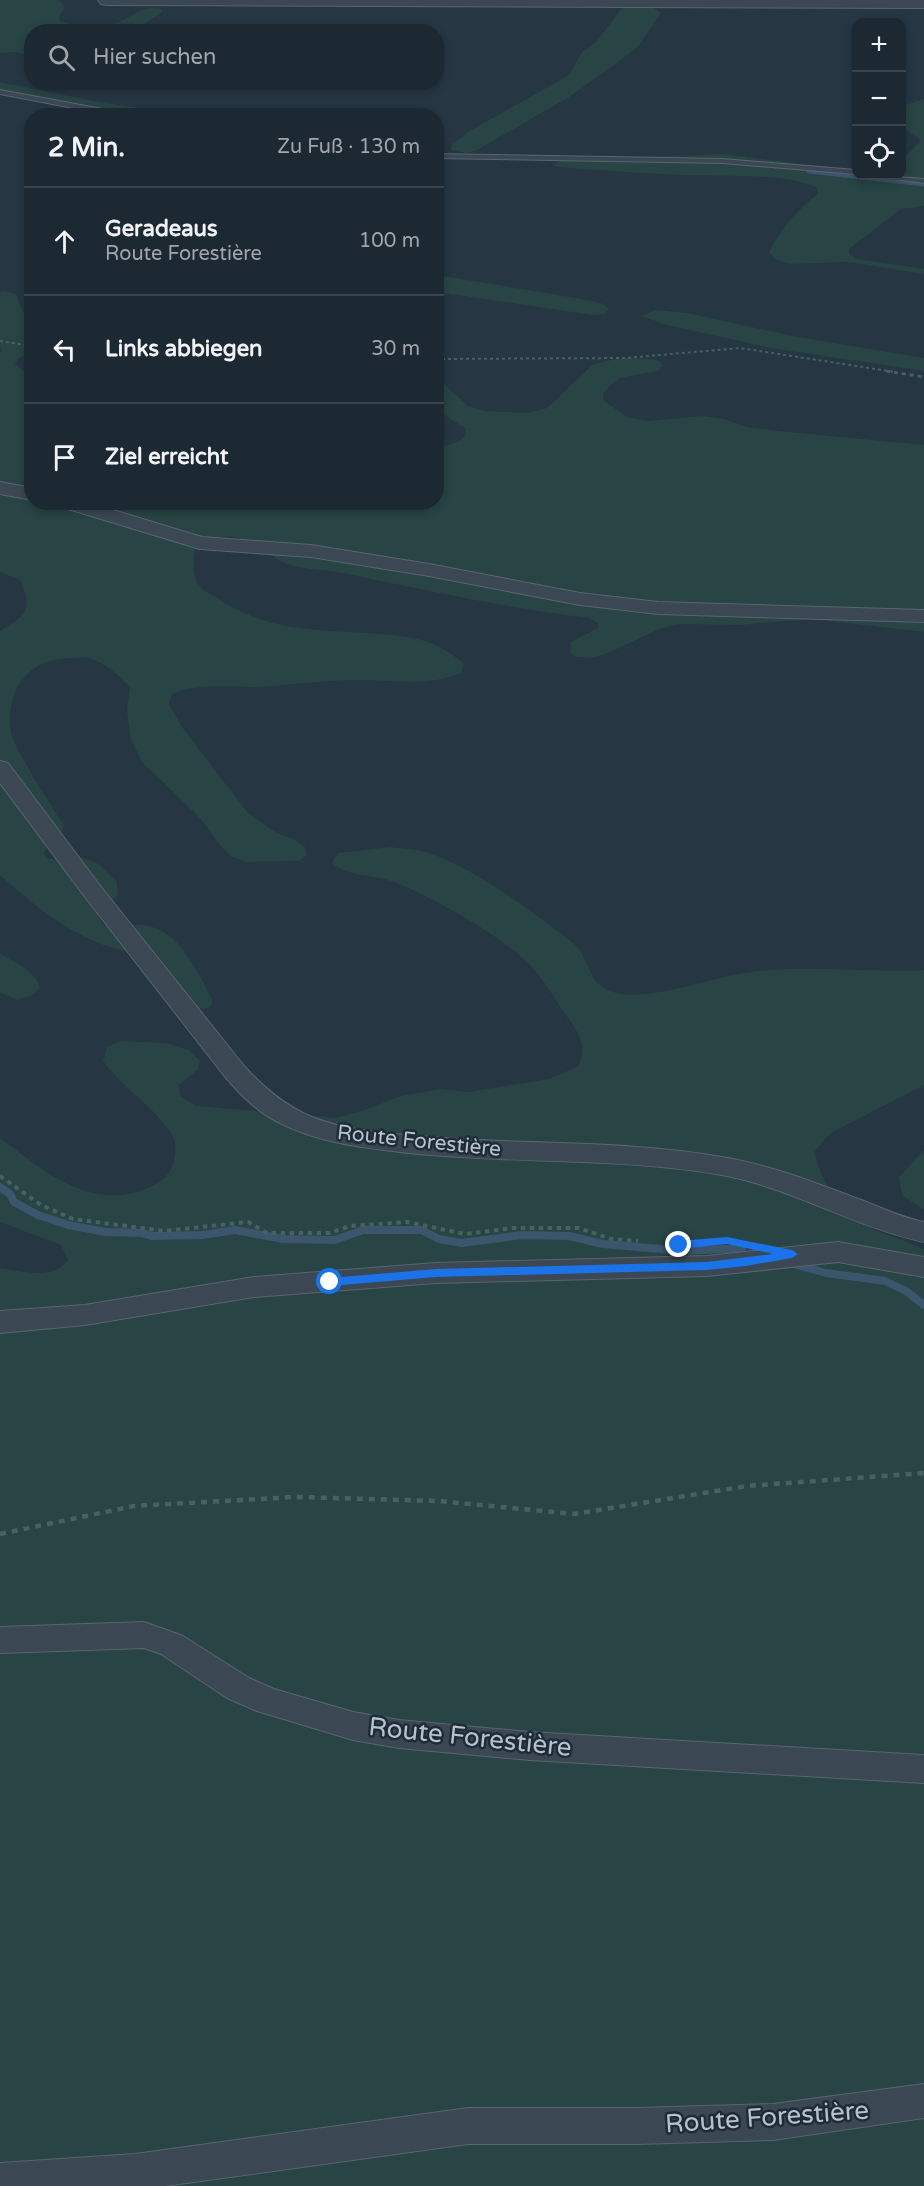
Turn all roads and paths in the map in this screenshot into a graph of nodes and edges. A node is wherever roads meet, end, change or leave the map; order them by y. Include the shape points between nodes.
1 (107, 0) edge
2 (924, 3) edge
3 (0, 92) edge
4 (86, 108) edge
5 (444, 156) edge
6 (852, 172) edge
7 (906, 179) edge
8 (924, 181) edge
9 (0, 341) edge
10 (24, 344) edge
11 (444, 359) edge
12 (924, 378) edge
13 (0, 488) edge
14 (24, 492) edge
15 (91, 510) edge
16 (924, 616) edge
17 (0, 768) edge
18 (0, 1176) edge
19 (924, 1232) edge
20 (645, 1242) dead end
21 (924, 1267) edge
22 (0, 1322) edge
23 (924, 1473) edge
24 (0, 1534) edge
25 (0, 1640) edge
26 (924, 1769) edge
27 (924, 2101) edge
28 (0, 2181) edge

1 - 2 street
3 - 4 lane
5 - 6 lane via 732,161
7 - 8 lane
9 - 10 path
11 - 12 path via 625,358 740,348
13 - 14 street
15 - 16 street via 200,543 311,551 580,599 658,608
17 - 19 street, Route Forestière via 234,1072 259,1097 284,1114 332,1132 376,1141 473,1150 663,1158 752,1172
18 - 20 path via 41,1204 73,1219 164,1231 248,1222 267,1233 330,1233 350,1226 407,1222 465,1234 514,1228 579,1228 611,1239
21 - 22 street via 827,1252 687,1267 407,1274 254,1287 85,1315
23 - 24 path via 747,1486 574,1514 439,1502 296,1497 134,1506
25 - 26 street, Route Forestière via 144,1635 172,1645 238,1688 268,1701 353,1726 399,1734 530,1746
27 - 28 street, Route Forestière via 773,2122 468,2126 135,2172

